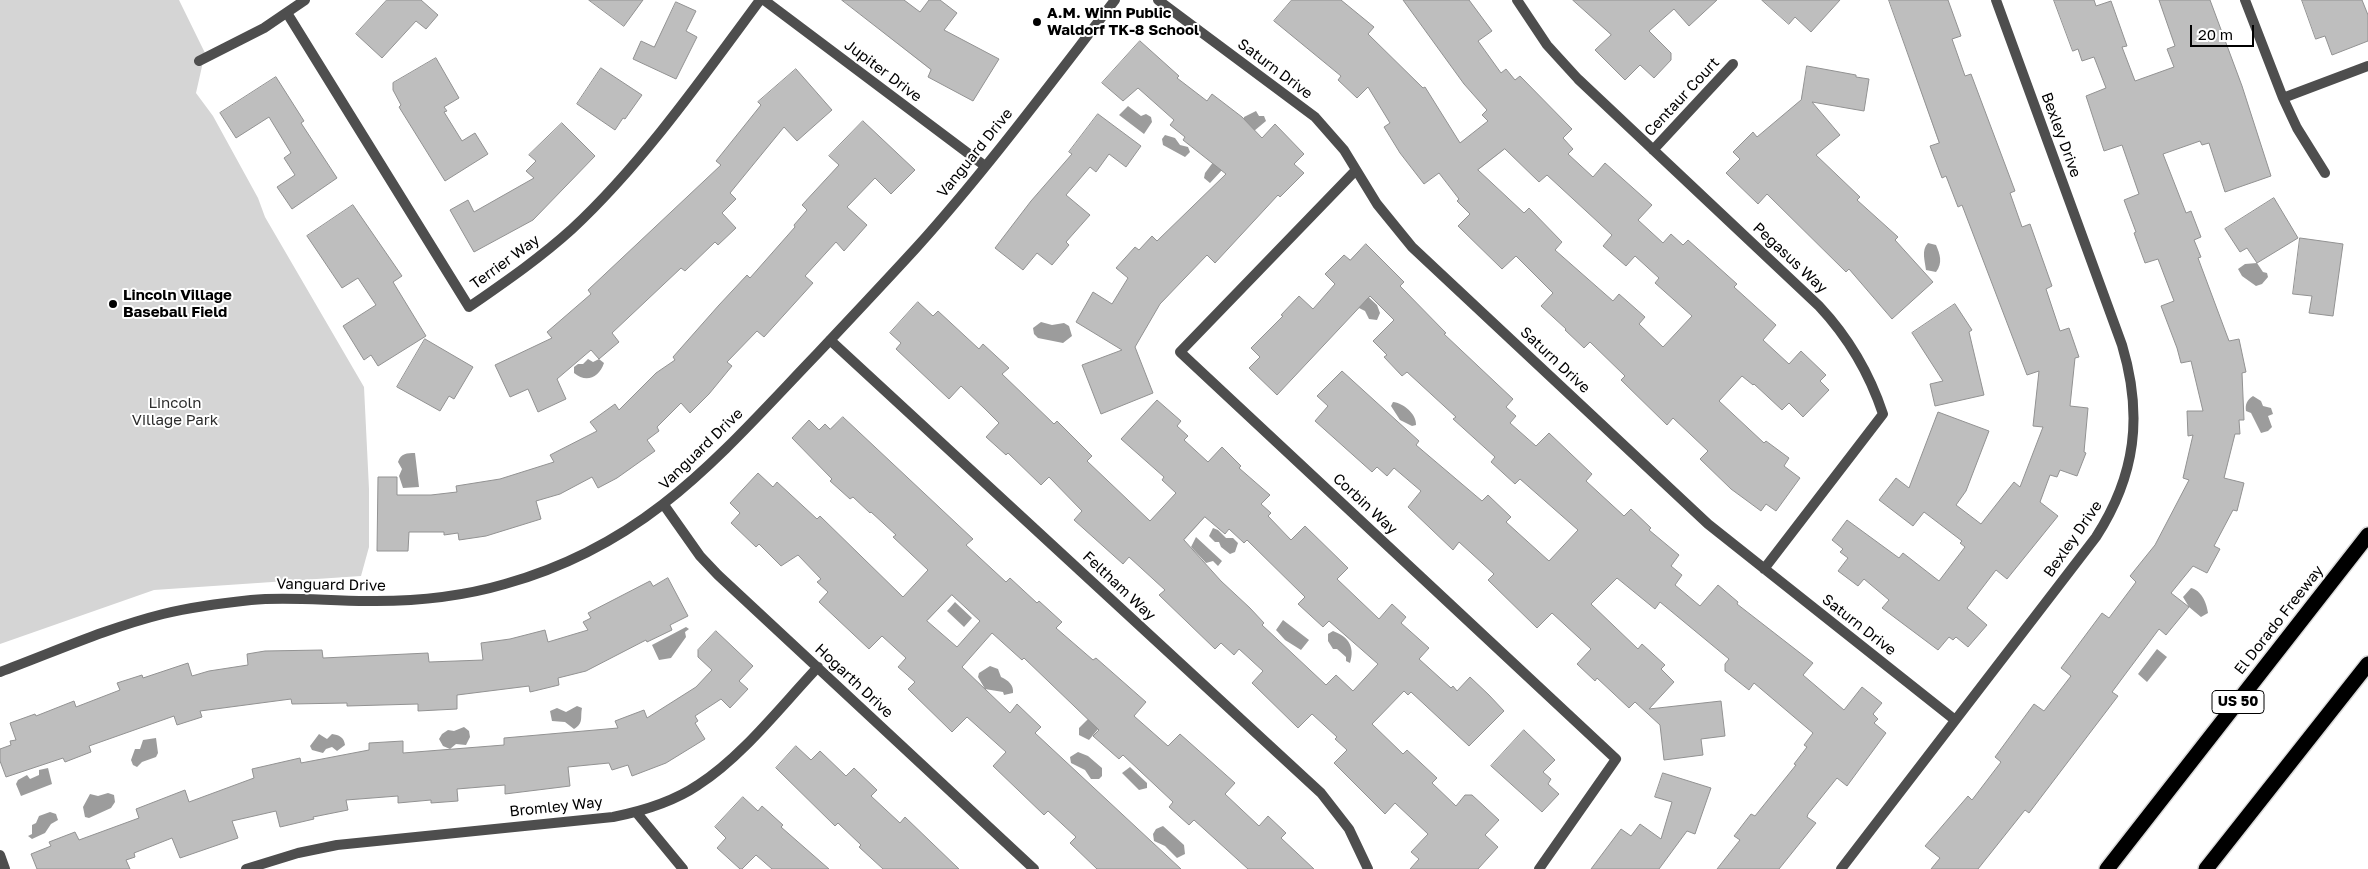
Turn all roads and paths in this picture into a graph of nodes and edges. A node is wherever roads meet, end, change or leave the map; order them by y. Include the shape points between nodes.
1 (305, 0) edge
2 (762, 0) edge
3 (1115, 0) edge
4 (1158, 0) edge
5 (1517, 0) edge
6 (1996, 0) edge
7 (2245, 0) edge
8 (287, 13) junction
9 (199, 61) dead end
10 (1733, 64) dead end
11 (2368, 66) edge
12 (2283, 98) junction
13 (1652, 150) junction
14 (984, 166) junction
15 (1356, 170) junction
16 (2325, 173) dead end
17 (830, 340) junction
18 (664, 505) junction
19 (2368, 535) edge
20 (1764, 569) junction
21 (2368, 664) edge
22 (818, 667) junction
23 (0, 672) edge
24 (1956, 720) junction
25 (636, 812) junction
26 (0, 856) edge
27 (5, 869) edge
28 (246, 869) edge
29 (683, 869) edge
30 (1034, 869) edge
31 (1368, 869) edge
32 (1539, 869) edge
33 (1840, 869) edge
34 (2107, 869) edge
35 (2206, 869) edge

1 - 8 street
2 - 8 street, Terrier Way via 614,186 549,249 469,307
2 - 14 street, Jupiter Drive
3 - 14 street, Vanguard Drive
4 - 15 street, Saturn Drive via 1315,117 1331,133
5 - 13 street, Pegasus Way via 1547,45
6 - 24 street, Bexley Drive via 2122,344 2132,385 2135,419 2128,469 2109,516 2096,538
7 - 12 street
8 - 9 street
10 - 13 street, Centaur Court
11 - 12 street
12 - 16 street
13 - 20 street, Pegasus Way via 1836,324 1864,367 1883,414
14 - 17 street, Vanguard Drive via 916,247
15 - 20 street, Saturn Drive via 1377,204 1412,247 1708,524
15 - 32 street, Corbin Way via 1180,352 1616,759
17 - 18 street, Vanguard Drive via 710,466
17 - 31 street, Feltham Way via 1321,793 1349,829
18 - 22 street, Hogarth Drive via 700,556
18 - 23 street, Vanguard Drive via 610,542 577,558 504,584 406,600 280,599 206,606 136,622
19 - 34 highway, El Dorado Freeway / US 50
20 - 24 street, Saturn Drive
21 - 35 highway
22 - 25 street, Bromley Way via 719,770 676,798
22 - 30 street, Hogarth Drive
24 - 33 street, Bexley Drive
25 - 28 street, Bromley Way via 332,846
25 - 29 street
26 - 27 street

